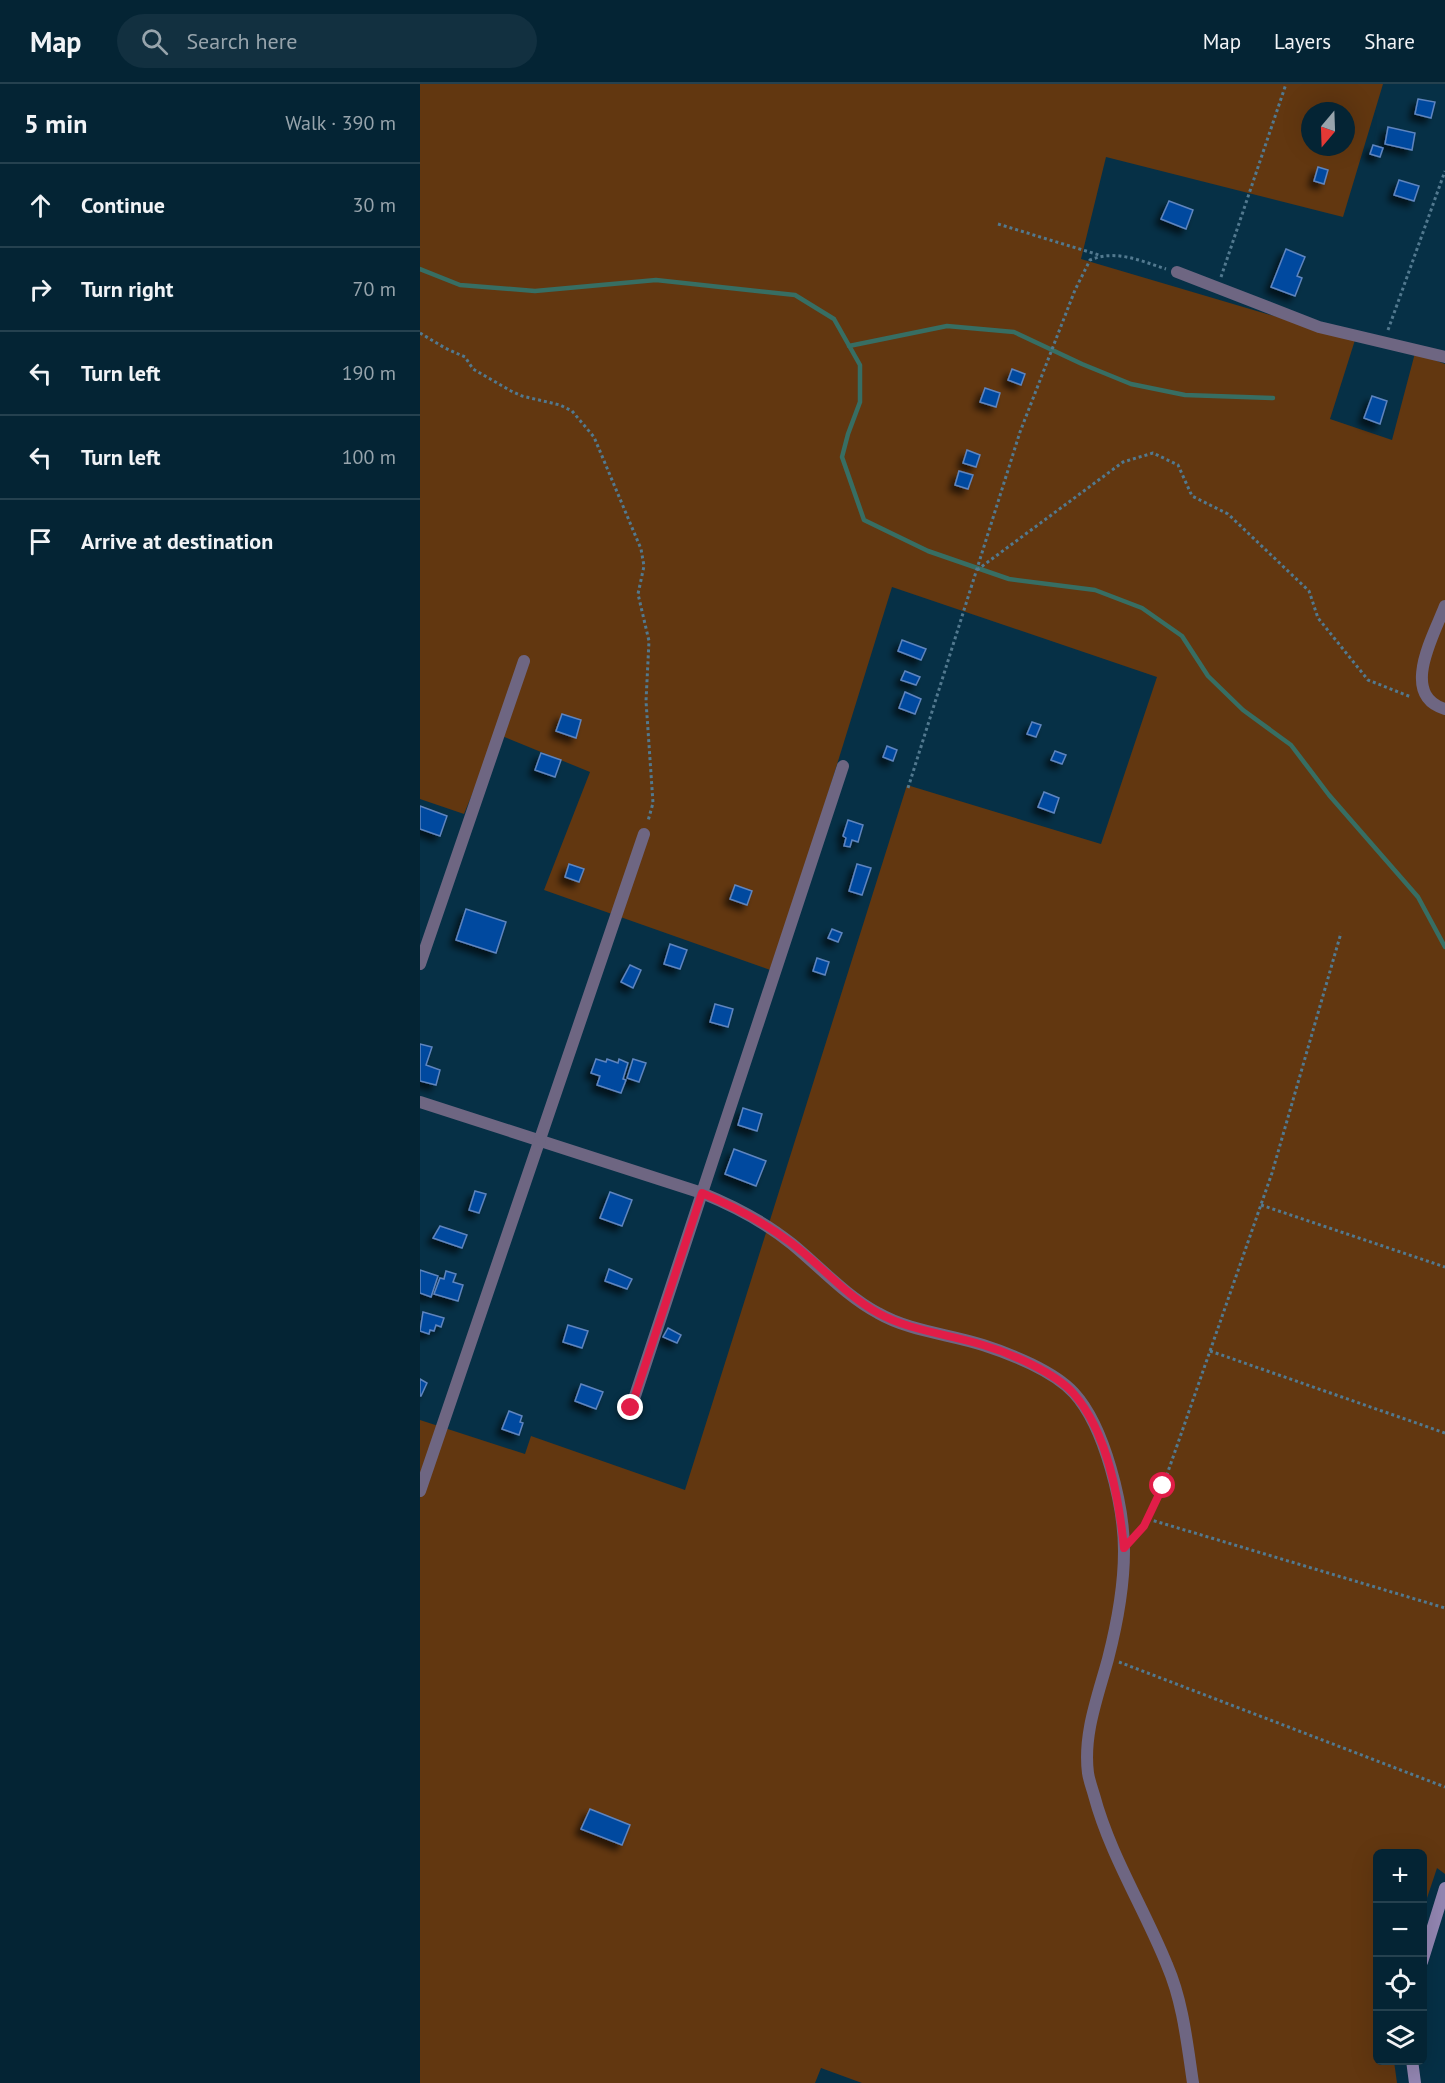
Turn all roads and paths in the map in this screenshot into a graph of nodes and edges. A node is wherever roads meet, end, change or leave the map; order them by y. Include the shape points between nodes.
1 (1286, 84) edge
2 (1445, 171) edge
3 (998, 224) dead end
4 (1101, 255) junction
5 (1177, 272) joint
6 (1218, 288) junction
7 (420, 333) edge
8 (1384, 343) junction
9 (1445, 357) edge
10 (976, 570) junction
11 (1445, 606) edge
12 (524, 661) dead end
13 (1414, 698) dead end
14 (1445, 709) edge
15 (843, 766) dead end
16 (908, 788) dead end
17 (644, 834) joint
18 (1341, 933) dead end
19 (420, 964) edge
20 (420, 1102) edge
21 (540, 1140) junction
22 (702, 1193) junction
23 (1261, 1205) junction
24 (1445, 1267) edge
25 (1210, 1351) junction
26 (631, 1408) dead end
27 (1445, 1433) edge
28 (420, 1491) edge
29 (1148, 1518) junction
30 (1124, 1548) junction
31 (1445, 1608) edge
32 (1108, 1658) junction
33 (1445, 1787) edge
34 (1445, 1888) edge
35 (1424, 1957) edge
36 (1413, 2065) edge
37 (1193, 2083) edge
38 (1415, 2083) edge

1 - 6 path
2 - 8 path
3 - 4 path
4 - 5 path via 1118,255
4 - 10 path via 1090,260 1075,290 1020,432
5 - 6 street
6 - 8 street via 1319,327
7 - 17 path via 465,357 473,369 511,391 572,411 594,437 641,549 644,566 639,594 649,641 646,701 653,803
8 - 9 street
10 - 13 path via 1123,462 1153,453 1178,465 1192,496 1228,514 1309,591 1318,618 1368,680
10 - 16 path
11 - 14 street via 1421,670 1423,691
12 - 19 street
15 - 22 street
17 - 21 street
18 - 23 path
20 - 21 street
21 - 22 street
21 - 28 street
22 - 26 street
22 - 30 street via 742,1211 790,1242 879,1314 985,1345 1050,1374 1074,1393 1090,1416 1112,1474
23 - 24 path
23 - 25 path
25 - 27 path
25 - 29 path
29 - 30 path
29 - 31 path
30 - 32 street via 1123,1586
32 - 33 path
32 - 37 street via 1095,1702 1088,1772 1120,1866 1168,1968 1181,2010
34 - 35 street
36 - 38 street

